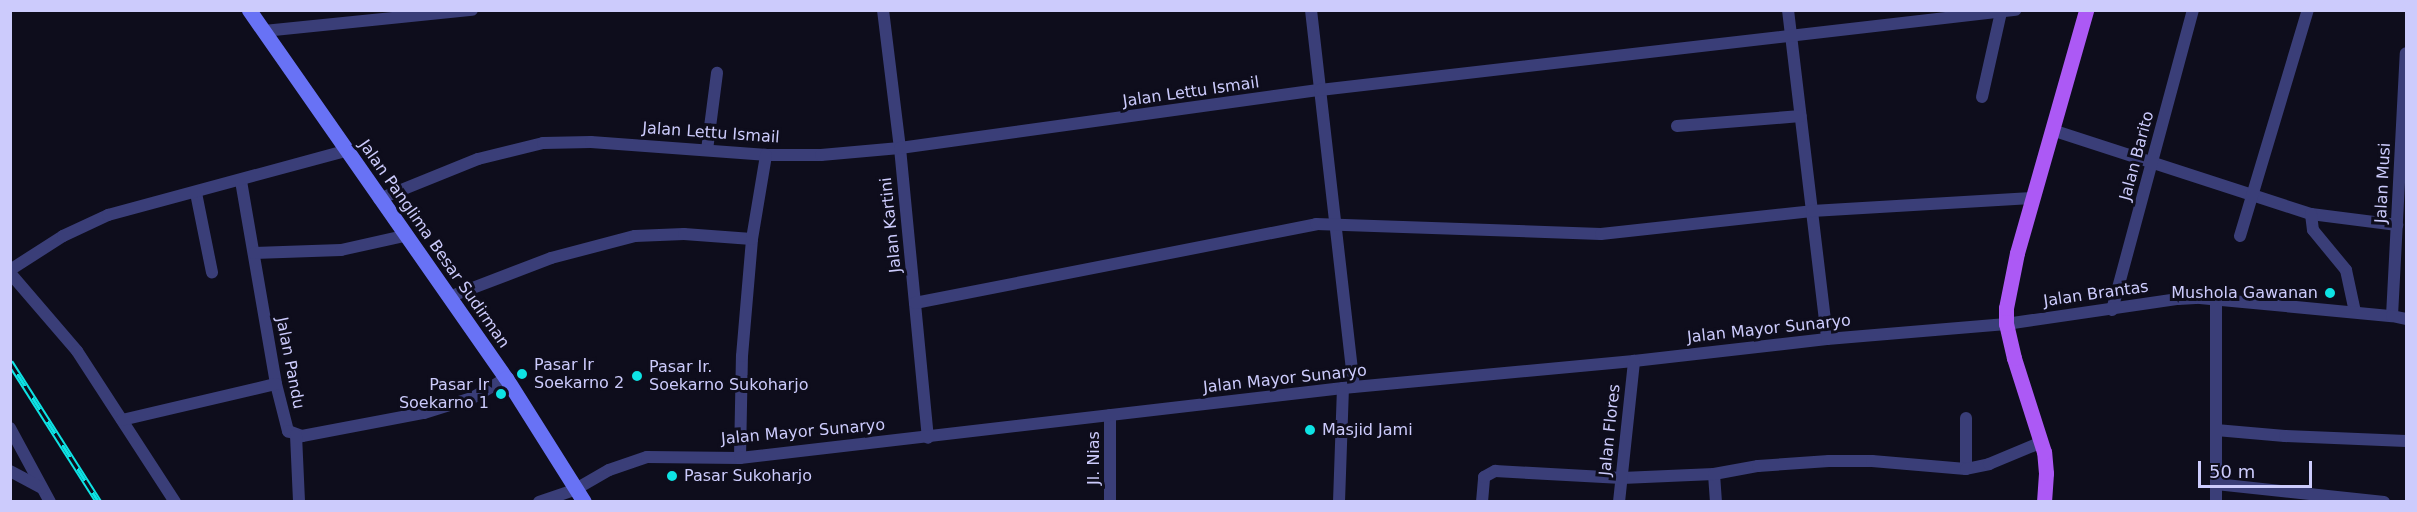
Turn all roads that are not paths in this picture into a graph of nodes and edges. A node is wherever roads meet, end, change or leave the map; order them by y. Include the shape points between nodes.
1 (249, 10) edge
2 (472, 10) edge
3 (883, 10) edge
4 (1311, 10) edge
5 (1788, 10) edge
6 (2015, 10) edge
7 (2086, 10) edge
8 (2193, 10) edge
9 (2308, 10) edge
10 (466, 11) edge
11 (2001, 12) edge
12 (264, 31) junction
13 (1791, 35) junction
14 (2406, 52) edge
15 (717, 73) dead end
16 (1320, 90) junction
17 (1982, 97) dead end
18 (1801, 116) junction
19 (1677, 126) dead end
20 (2052, 130) junction
21 (900, 148) junction
22 (707, 150) junction
23 (346, 151) junction
24 (766, 155) junction
25 (2152, 162) junction
26 (241, 181) junction
27 (196, 193) junction
28 (2402, 193) edge
29 (2252, 195) junction
30 (2032, 198) junction
31 (379, 199) junction
32 (1812, 211) junction
33 (2311, 214) junction
34 (1336, 223) junction
35 (2397, 225) junction
36 (404, 236) junction
37 (2240, 236) dead end
38 (752, 239) junction
39 (254, 254) junction
40 (10, 272) edge
41 (212, 272) dead end
42 (449, 297) junction
43 (2216, 300) junction
44 (915, 303) junction
45 (2355, 308) junction
46 (2112, 310) junction
47 (2392, 316) junction
48 (2406, 319) edge
49 (2006, 324) junction
50 (1827, 339) junction
51 (1634, 361) junction
52 (506, 378) junction
53 (276, 384) junction
54 (1349, 388) junction
55 (1110, 415) junction
56 (1966, 418) dead end
57 (122, 420) junction
58 (10, 428) edge
59 (2216, 429) junction
60 (296, 435) junction
61 (927, 438) junction
62 (2406, 441) edge
63 (2042, 442) junction
64 (22, 446) junction
65 (740, 458) junction
66 (10, 466) edge
67 (1966, 469) junction
68 (10, 471) edge
69 (1714, 474) junction
70 (1622, 478) junction
71 (2216, 484) junction
72 (42, 488) junction
73 (580, 495) edge
74 (50, 501) edge
75 (175, 501) edge
76 (299, 501) edge
77 (539, 501) edge
78 (1110, 501) edge
79 (1339, 501) edge
80 (1482, 501) edge
81 (1619, 501) edge
82 (1716, 501) edge
83 (2044, 501) edge
84 (2216, 501) edge
85 (2384, 501) edge

1 - 12 main road, Jalan Panglima Besar Sudirman
2 - 10 street
3 - 21 street, Jalan Kartini
4 - 16 street
5 - 13 street
6 - 11 street, Jalan Lettu Ismail
7 - 20 main road
8 - 25 street, Jalan Barito
9 - 29 street
10 - 12 street
11 - 13 street, Jalan Lettu Ismail
11 - 17 street
12 - 23 main road, Jalan Panglima Besar Sudirman
13 - 16 street, Jalan Lettu Ismail
13 - 18 street
14 - 28 street, Jalan Musi
15 - 22 street
16 - 21 street, Jalan Lettu Ismail
16 - 34 street
18 - 19 street
18 - 32 street
20 - 25 street
20 - 30 main road
21 - 24 street, Jalan Lettu Ismail
21 - 44 street, Jalan Kartini
22 - 24 street, Jalan Lettu Ismail
22 - 31 street, Jalan Lettu Ismail via 591,142 543,143 478,159
23 - 26 street
23 - 31 main road, Jalan Panglima Besar Sudirman
24 - 38 street
25 - 29 street
25 - 46 street, Jalan Barito
26 - 27 street
26 - 39 street, Jalan Pandu
27 - 40 street via 108,215 84,225
27 - 41 street
28 - 35 street, Jalan Musi
29 - 33 street
29 - 37 street
30 - 32 street
30 - 49 main road via 2012,271
31 - 36 main road, Jalan Panglima Besar Sudirman
32 - 34 street via 1583,235
32 - 50 street
33 - 35 street
33 - 45 street via 2311,226 2340,260 2349,279
34 - 44 street via 1286,228
34 - 54 street
35 - 47 street, Jalan Musi
36 - 39 street via 341,250
36 - 42 main road, Jalan Panglima Besar Sudirman
38 - 42 street via 684,234 635,236 550,258
38 - 65 street via 742,356
39 - 53 street, Jalan Pandu
40 - 57 street via 77,351
42 - 52 main road, Jalan Panglima Besar Sudirman
43 - 45 street, Jalan Brantas
43 - 46 street, Jalan Brantas via 2178,299
43 - 59 street
44 - 61 street, Jalan Kartini
45 - 47 street, Jalan Brantas
46 - 49 street, Jalan Brantas
47 - 48 street, Jalan Brantas
49 - 50 street, Jalan Mayor Sunaryo
49 - 63 main road
50 - 51 street, Jalan Mayor Sunaryo
51 - 54 street, Jalan Mayor Sunaryo
51 - 70 street, Jalan Flores
52 - 60 street via 451,406
52 - 73 main road, Jalan Panglima Besar Sudirman
53 - 57 street
53 - 60 street, Jalan Pandu via 288,431
54 - 55 street, Jalan Mayor Sunaryo
54 - 79 street
55 - 61 street, Jalan Mayor Sunaryo
55 - 78 street, Jl. Nias
56 - 67 street
57 - 75 street
58 - 64 street
59 - 62 street
59 - 71 street
60 - 76 street
61 - 65 street, Jalan Mayor Sunaryo
63 - 67 street
63 - 83 main road
64 - 66 street via 20,461
64 - 72 street
65 - 73 street, Jalan Mayor Sunaryo via 647,457 609,470
67 - 69 street via 1829,461 1758,466
68 - 72 street
69 - 70 street
69 - 82 street
70 - 80 street via 1495,471 1484,477
70 - 81 street, Jalan Flores
71 - 84 street
71 - 85 street
72 - 74 street
73 - 77 street, Jalan Mayor Sunaryo

